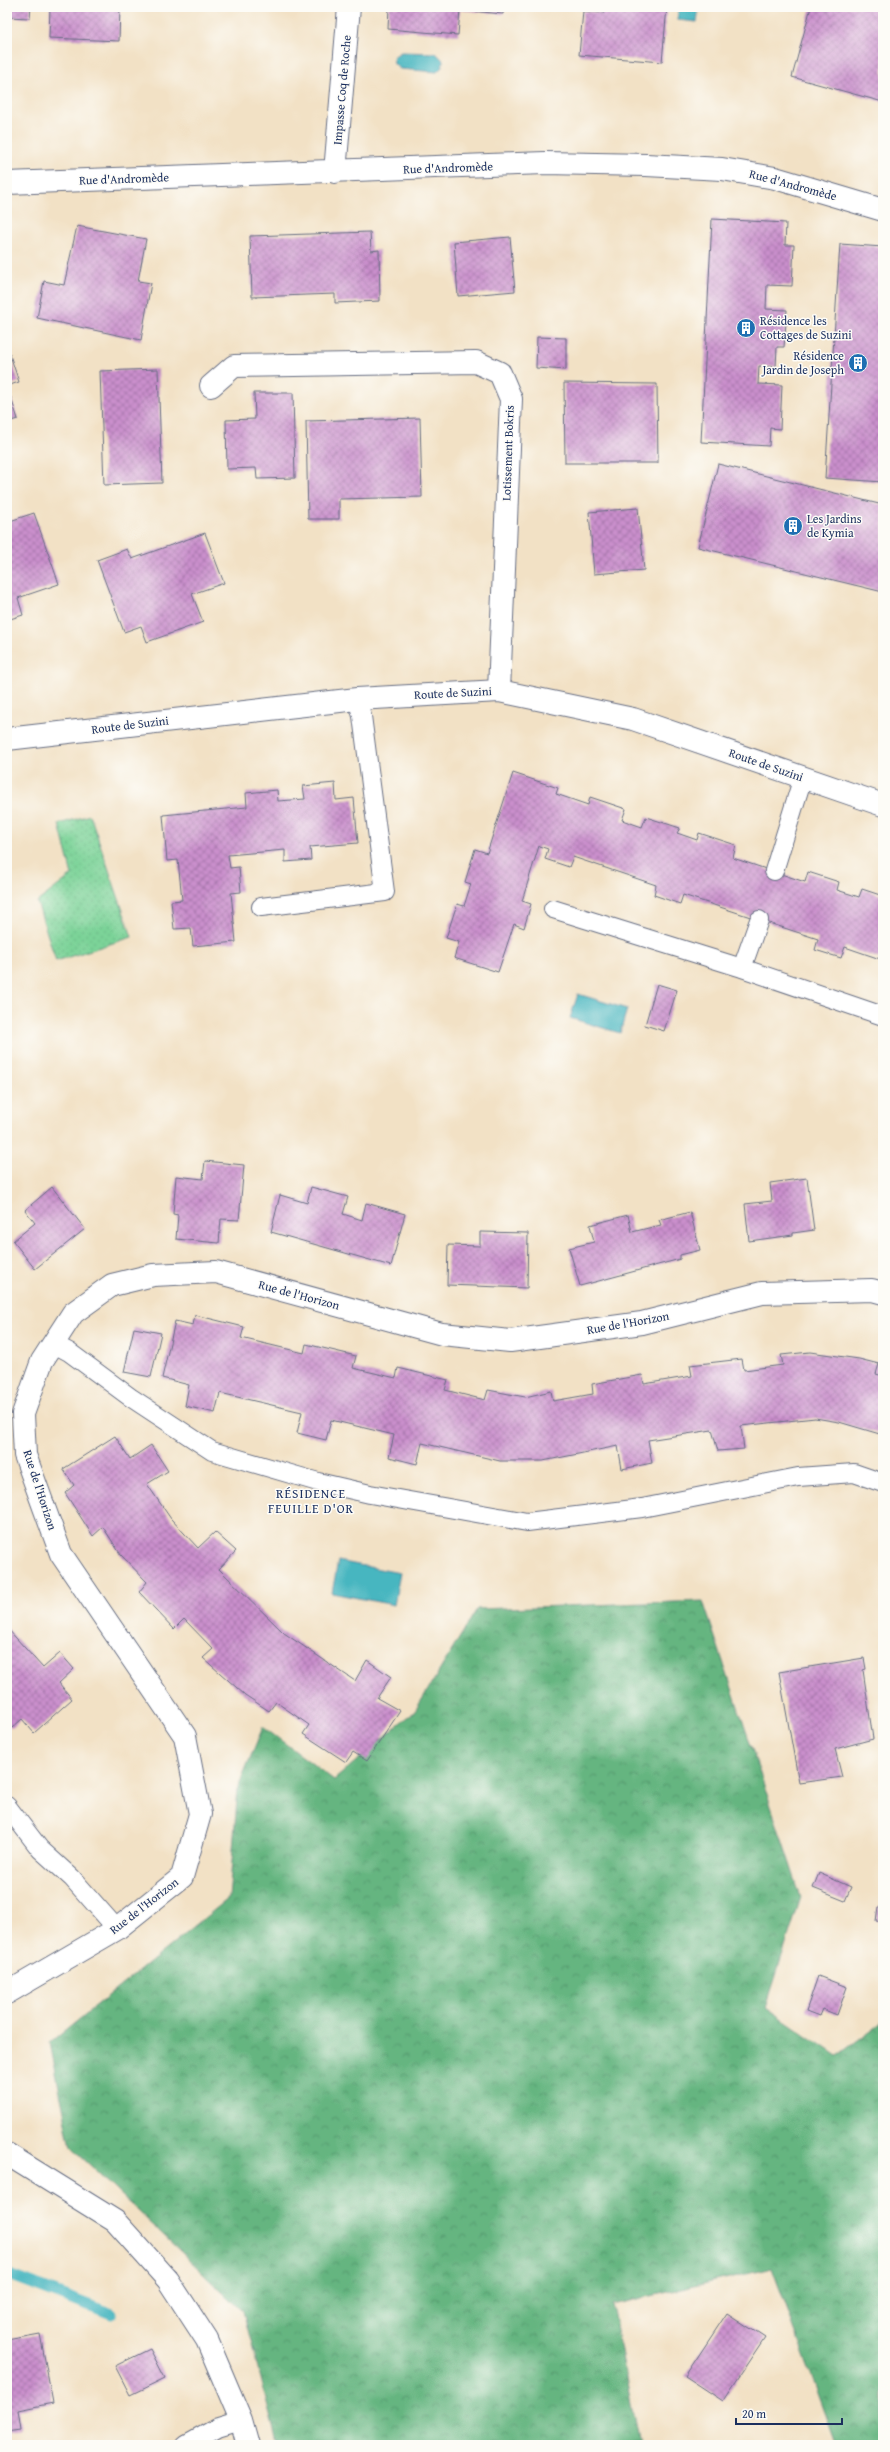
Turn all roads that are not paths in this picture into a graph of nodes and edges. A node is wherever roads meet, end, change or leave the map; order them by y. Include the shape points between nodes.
1 (350, 7) edge
2 (335, 172) junction
3 (7, 183) edge
4 (883, 210) edge
5 (211, 386) dead end
6 (499, 691) junction
7 (357, 699) junction
8 (7, 739) edge
9 (803, 777) junction
10 (883, 805) edge
11 (774, 872) dead end
12 (261, 907) dead end
13 (553, 909) dead end
14 (759, 920) dead end
15 (742, 968) junction
16 (883, 1016) edge
17 (883, 1293) edge
18 (54, 1344) junction
19 (883, 1484) edge
20 (7, 1806) edge
21 (117, 1929) junction
22 (7, 1993) edge
23 (7, 2154) edge
24 (241, 2420) junction
25 (186, 2445) edge
26 (248, 2445) edge

1 - 2 street, Impasse Coq de Roche
2 - 3 street, Rue d'Andromède
2 - 4 street, Rue d'Andromède via 544,163 722,168 776,178
5 - 6 street, Lotissement Bokris via 234,366 476,362 500,373 511,399
6 - 7 street, Route de Suzini
6 - 9 street, Route de Suzini via 633,719
7 - 8 street, Route de Suzini
7 - 12 lane via 362,716 385,892
9 - 10 street, Route de Suzini
9 - 11 lane
13 - 15 lane
14 - 15 lane
15 - 16 lane
17 - 18 street, Rue de l'Horizon via 872,1290 762,1293 642,1323 510,1341 442,1334 216,1272 153,1275 112,1285 99,1294 73,1313
18 - 19 lane via 212,1451 318,1482 370,1494 527,1522 642,1508 798,1477 854,1473
18 - 21 street, Rue de l'Horizon via 42,1361 23,1414 25,1455 61,1554 185,1736 200,1814 182,1876
20 - 21 lane via 40,1849 72,1878
21 - 22 street, Rue de l'Horizon
23 - 24 street via 115,2221 168,2280 207,2340
24 - 25 lane via 218,2427
24 - 26 street

